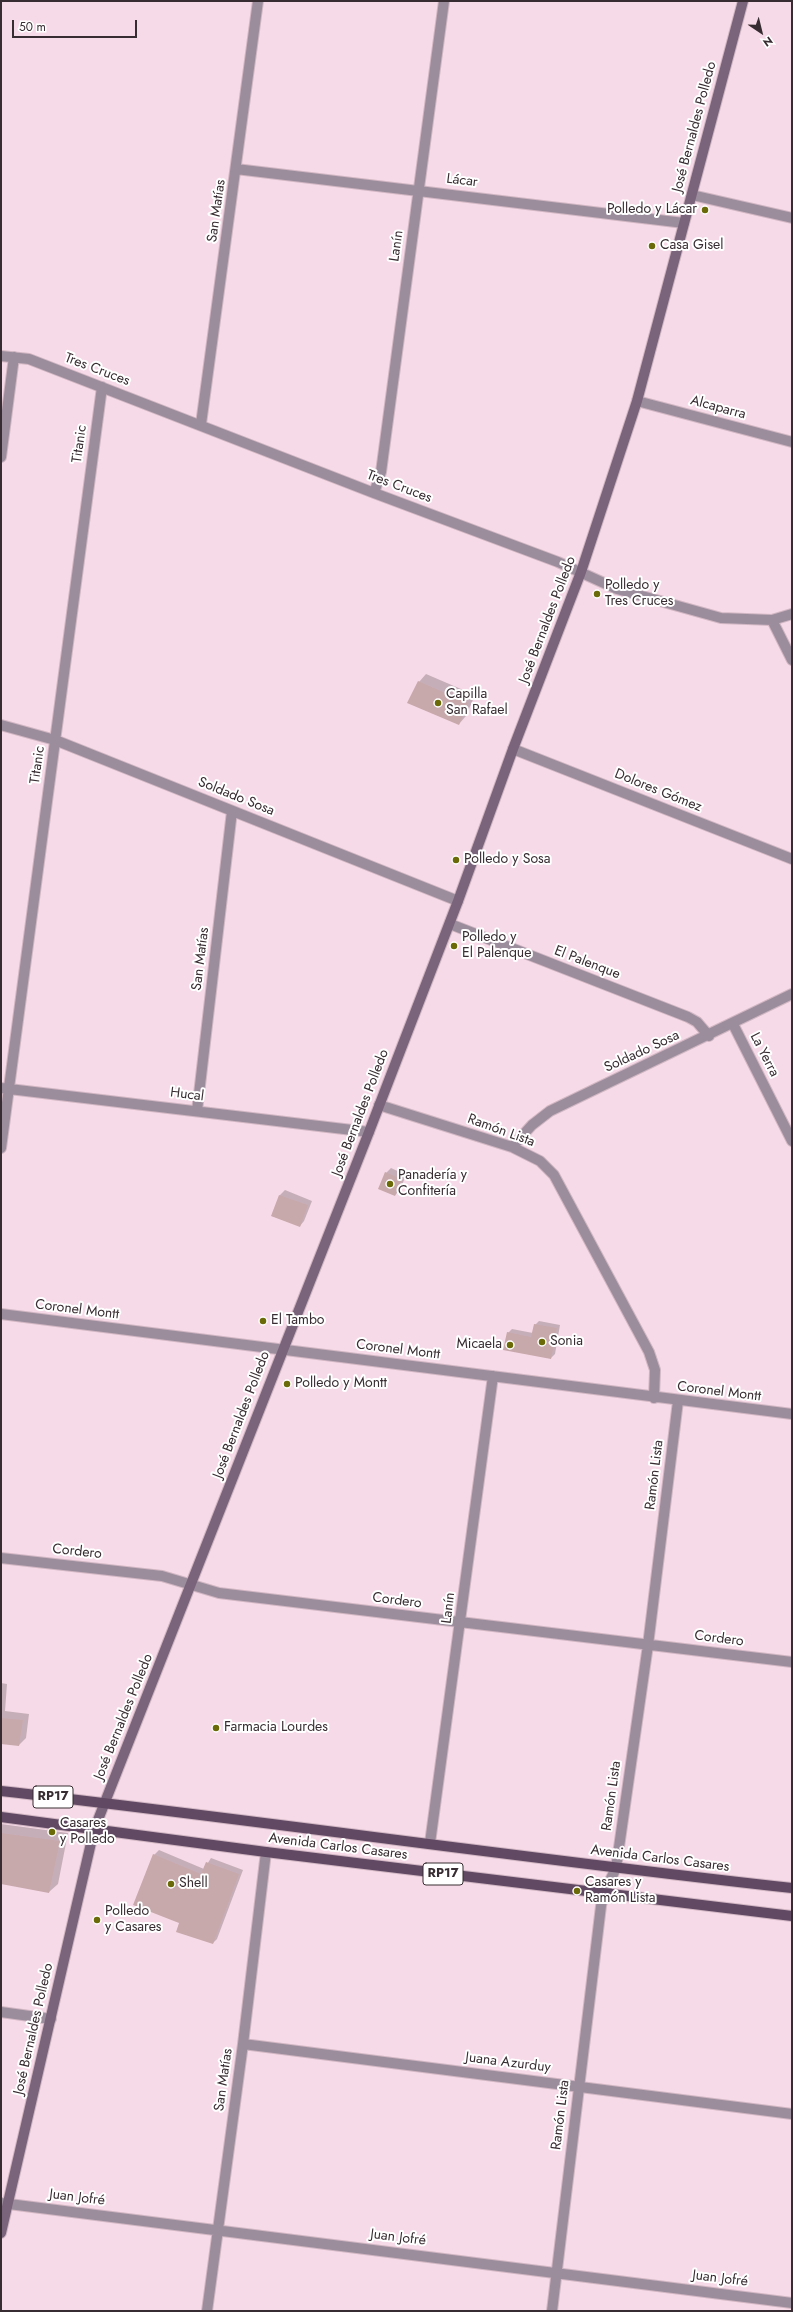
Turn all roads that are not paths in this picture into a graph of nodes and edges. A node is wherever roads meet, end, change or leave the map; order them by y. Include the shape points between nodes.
1 (258, 1) edge
2 (444, 1) edge
3 (743, 1) edge
4 (236, 169) junction
5 (419, 190) junction
6 (692, 195) junction
7 (792, 218) edge
8 (684, 223) junction
9 (1, 356) edge
10 (14, 358) junction
11 (102, 387) junction
12 (636, 401) junction
13 (201, 424) junction
14 (792, 442) edge
15 (1, 457) edge
16 (374, 493) junction
17 (581, 572) junction
18 (792, 614) edge
19 (772, 620) junction
20 (792, 660) edge
21 (1, 725) edge
22 (55, 740) junction
23 (513, 749) junction
24 (232, 811) junction
25 (792, 859) edge
26 (458, 901) junction
27 (450, 924) junction
28 (792, 994) edge
29 (733, 1024) junction
30 (709, 1036) junction
31 (5, 1088) edge
32 (379, 1105) junction
33 (197, 1110) junction
34 (369, 1132) junction
35 (792, 1141) edge
36 (512, 1147) junction
37 (1, 1148) edge
38 (1, 1314) edge
39 (282, 1351) junction
40 (493, 1376) junction
41 (654, 1398) junction
42 (678, 1401) junction
43 (792, 1414) edge
44 (1, 1558) edge
45 (192, 1584) junction
46 (461, 1624) junction
47 (648, 1645) junction
48 (792, 1662) edge
49 (1, 1791) edge
50 (105, 1802) junction
51 (1, 1817) edge
52 (94, 1830) junction
53 (430, 1843) junction
54 (266, 1852) junction
55 (616, 1868) junction
56 (792, 1888) edge
57 (604, 1893) junction
58 (792, 1916) edge
59 (1, 2012) edge
60 (52, 2019) junction
61 (243, 2044) junction
62 (579, 2086) junction
63 (792, 2114) edge
64 (4, 2204) edge
65 (217, 2230) junction
66 (1, 2233) edge
67 (557, 2272) junction
68 (792, 2303) edge
69 (207, 2311) edge
70 (552, 2311) edge

1 - 4 street, San Matías
2 - 5 street, Lanín
3 - 6 main road, José Bernaldes Polledo
4 - 5 street, Lácar
4 - 13 street, San Matías
5 - 8 street, Lácar
5 - 16 street, Lanín via 381,472
6 - 7 street
6 - 8 main road, José Bernaldes Polledo
8 - 12 main road, José Bernaldes Polledo
9 - 10 street, Tres Cruces
10 - 11 street, Tres Cruces via 30,359
10 - 15 street
11 - 13 street, Tres Cruces
11 - 22 street, Titanic
12 - 14 street, Alcaparra
12 - 17 main road, José Bernaldes Polledo
13 - 16 street, Tres Cruces
16 - 17 street, Tres Cruces
17 - 19 street, Tres Cruces via 617,589 721,618
17 - 23 main road, José Bernaldes Polledo
18 - 19 street, Tres Cruces
19 - 20 street
21 - 22 street, Soldado Sosa
22 - 24 street, Soldado Sosa
22 - 31 street, Titanic
23 - 25 street, Dolores Gómez
23 - 26 main road, José Bernaldes Polledo
24 - 26 street, Soldado Sosa
24 - 33 street, San Matías
26 - 27 main road, José Bernaldes Polledo
27 - 30 street, El Palenque via 688,1017 697,1022
27 - 32 main road, José Bernaldes Polledo
28 - 29 street, Soldado Sosa
29 - 30 street, Soldado Sosa
29 - 35 street, La Yerra
30 - 36 street, Soldado Sosa via 550,1111 532,1125
31 - 33 street, Hucal
31 - 37 street, Titanic
32 - 34 main road, José Bernaldes Polledo
32 - 36 street, Ramón Lista
33 - 34 street, Hucal
34 - 39 main road, José Bernaldes Polledo
36 - 41 street, Ramón Lista via 540,1161 554,1175 649,1352 655,1370
38 - 39 street, Coronel Montt
39 - 40 street, Coronel Montt
39 - 45 main road, José Bernaldes Polledo
40 - 41 street, Coronel Montt
40 - 46 street, Lanín
41 - 42 street, Coronel Montt
42 - 43 street, Coronel Montt
42 - 47 street, Ramón Lista
44 - 45 street, Cordero via 162,1576
45 - 46 street, Cordero via 219,1593
45 - 50 main road, José Bernaldes Polledo
46 - 47 street, Cordero
46 - 53 street, Lanín
47 - 48 street, Cordero
47 - 55 street, Ramón Lista
49 - 50 main road, Avenida Carlos Casares / RP17
50 - 52 main road, José Bernaldes Polledo
50 - 53 main road, Avenida Carlos Casares / RP17
51 - 52 main road, Avenida Carlos Casares / RP17
52 - 54 main road, Avenida Carlos Casares / RP17
52 - 60 main road, José Bernaldes Polledo via 85,1860
53 - 55 main road, Avenida Carlos Casares / RP17
54 - 57 main road, Avenida Carlos Casares / RP17
54 - 61 street, San Matías
55 - 56 main road, Avenida Carlos Casares / RP17
55 - 57 street, Ramón Lista
57 - 58 main road, Avenida Carlos Casares / RP17
57 - 62 street, Ramón Lista
59 - 60 street
60 - 64 main road, José Bernaldes Polledo
61 - 62 street, Juana Azurduy
61 - 65 street, San Matías
62 - 63 street, Juana Azurduy
62 - 67 street, Ramón Lista
64 - 65 street, Juan Jofré
64 - 66 main road, José Bernaldes Polledo
65 - 67 street, Juan Jofré
65 - 69 street, San Matías
67 - 68 street, Juan Jofré
67 - 70 street, Ramón Lista

